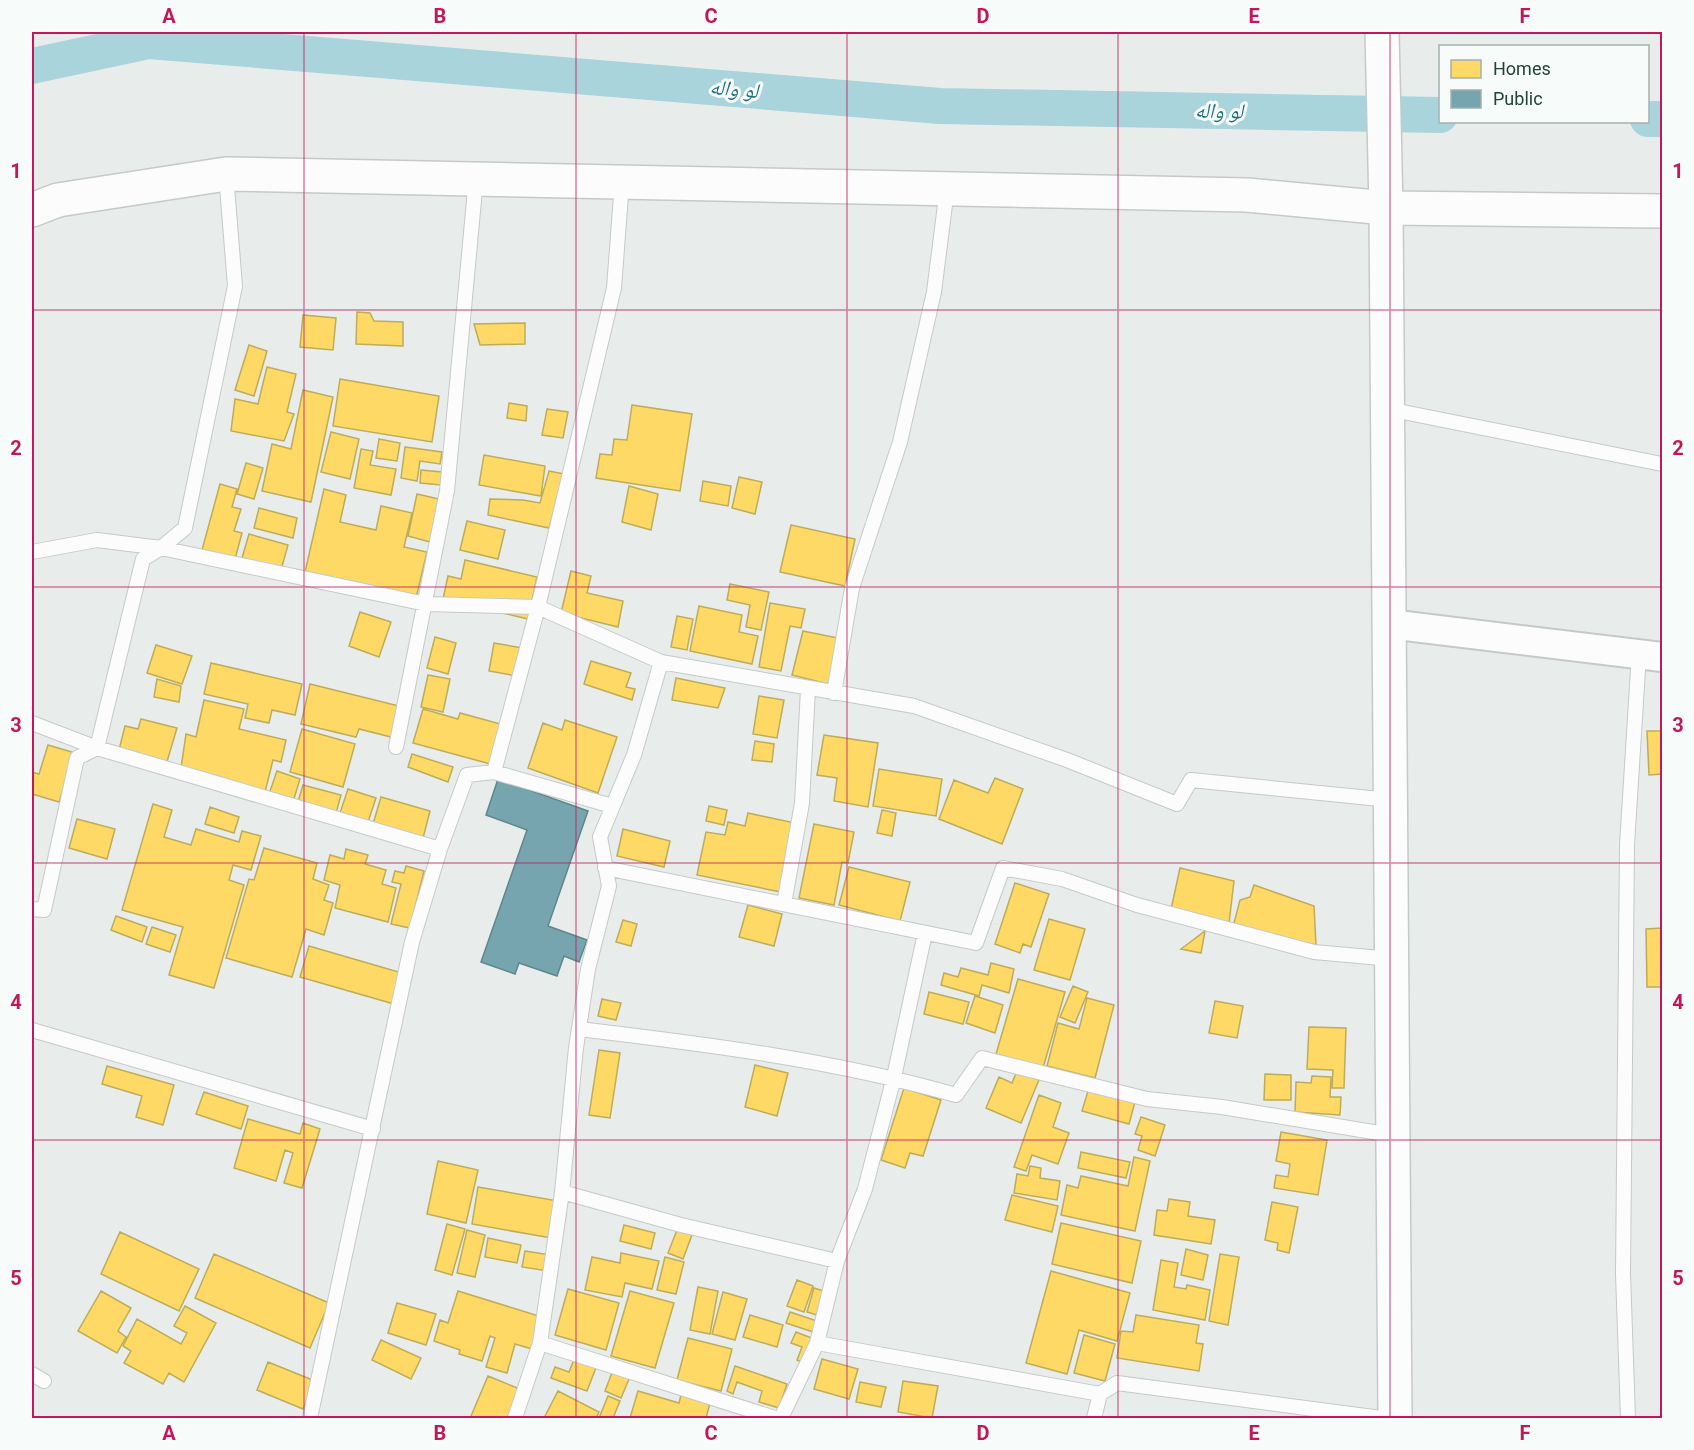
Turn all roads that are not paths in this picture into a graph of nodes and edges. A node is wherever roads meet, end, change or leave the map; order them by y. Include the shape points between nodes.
1 (1382, 32) edge
2 (226, 174) junction
3 (476, 180) junction
4 (621, 182) junction
5 (947, 189) junction
6 (1386, 208) junction
7 (32, 210) edge
8 (1662, 211) edge
9 (1387, 408) junction
10 (1662, 464) edge
11 (161, 548) junction
12 (32, 552) edge
13 (426, 604) junction
14 (538, 607) junction
15 (1389, 624) junction
16 (1651, 655) edge
17 (661, 662) junction
18 (808, 689) junction
19 (834, 693) junction
20 (32, 723) edge
21 (396, 747) dead end
22 (97, 748) junction
23 (494, 772) junction
24 (1390, 800) junction
25 (612, 806) junction
26 (440, 849) junction
27 (605, 868) junction
28 (784, 904) junction
29 (32, 909) edge
30 (925, 933) junction
31 (1392, 959) junction
32 (579, 1029) junction
33 (32, 1030) edge
34 (894, 1077) junction
35 (373, 1129) junction
36 (1391, 1135) junction
37 (562, 1192) junction
38 (837, 1261) junction
39 (540, 1342) junction
40 (817, 1343) junction
41 (32, 1374) edge
42 (44, 1381) dead end
43 (1100, 1395) junction
44 (310, 1419) edge
45 (515, 1419) edge
46 (775, 1419) edge
47 (781, 1419) edge
48 (1094, 1419) edge
49 (1381, 1419) edge
50 (1395, 1419) edge
51 (1628, 1419) edge

1 - 6 street
2 - 3 street
2 - 7 street via 58,200
2 - 11 lane via 235,286 185,528
3 - 4 street
3 - 13 lane via 447,491
4 - 5 street
4 - 14 lane via 614,288
5 - 6 street via 1247,195
5 - 19 lane via 931,304 900,442 852,588
6 - 8 street
6 - 9 street
9 - 10 lane
9 - 15 street
11 - 12 lane via 97,540
11 - 13 lane
11 - 22 lane via 143,559
13 - 14 lane
13 - 21 lane
14 - 17 lane
14 - 23 lane
15 - 16 street
15 - 24 street
16 - 51 lane via 1627,845 1623,1274
17 - 18 lane
17 - 25 lane via 634,755
18 - 19 lane
18 - 28 lane via 802,803
19 - 24 lane via 914,706 1177,804 1191,780
20 - 22 lane
22 - 26 lane
22 - 29 lane via 77,758 44,910
23 - 25 lane
23 - 26 lane via 467,775
24 - 31 street
25 - 27 lane via 600,837
26 - 35 lane via 412,942
27 - 28 lane
27 - 32 lane via 609,886 588,969
28 - 30 lane
30 - 31 lane via 976,943 1003,868 1062,879 1137,905 1314,952
30 - 34 lane
31 - 36 street
32 - 34 lane via 694,1042
32 - 37 lane
33 - 35 lane
34 - 36 lane via 956,1095 982,1058 1147,1099 1222,1107
34 - 38 lane via 865,1189
35 - 44 lane
36 - 50 street
37 - 38 lane via 681,1225
37 - 39 lane
38 - 40 lane
39 - 45 lane
39 - 46 lane
40 - 43 lane
40 - 47 lane
41 - 42 lane
43 - 48 lane
43 - 49 lane via 1117,1383

